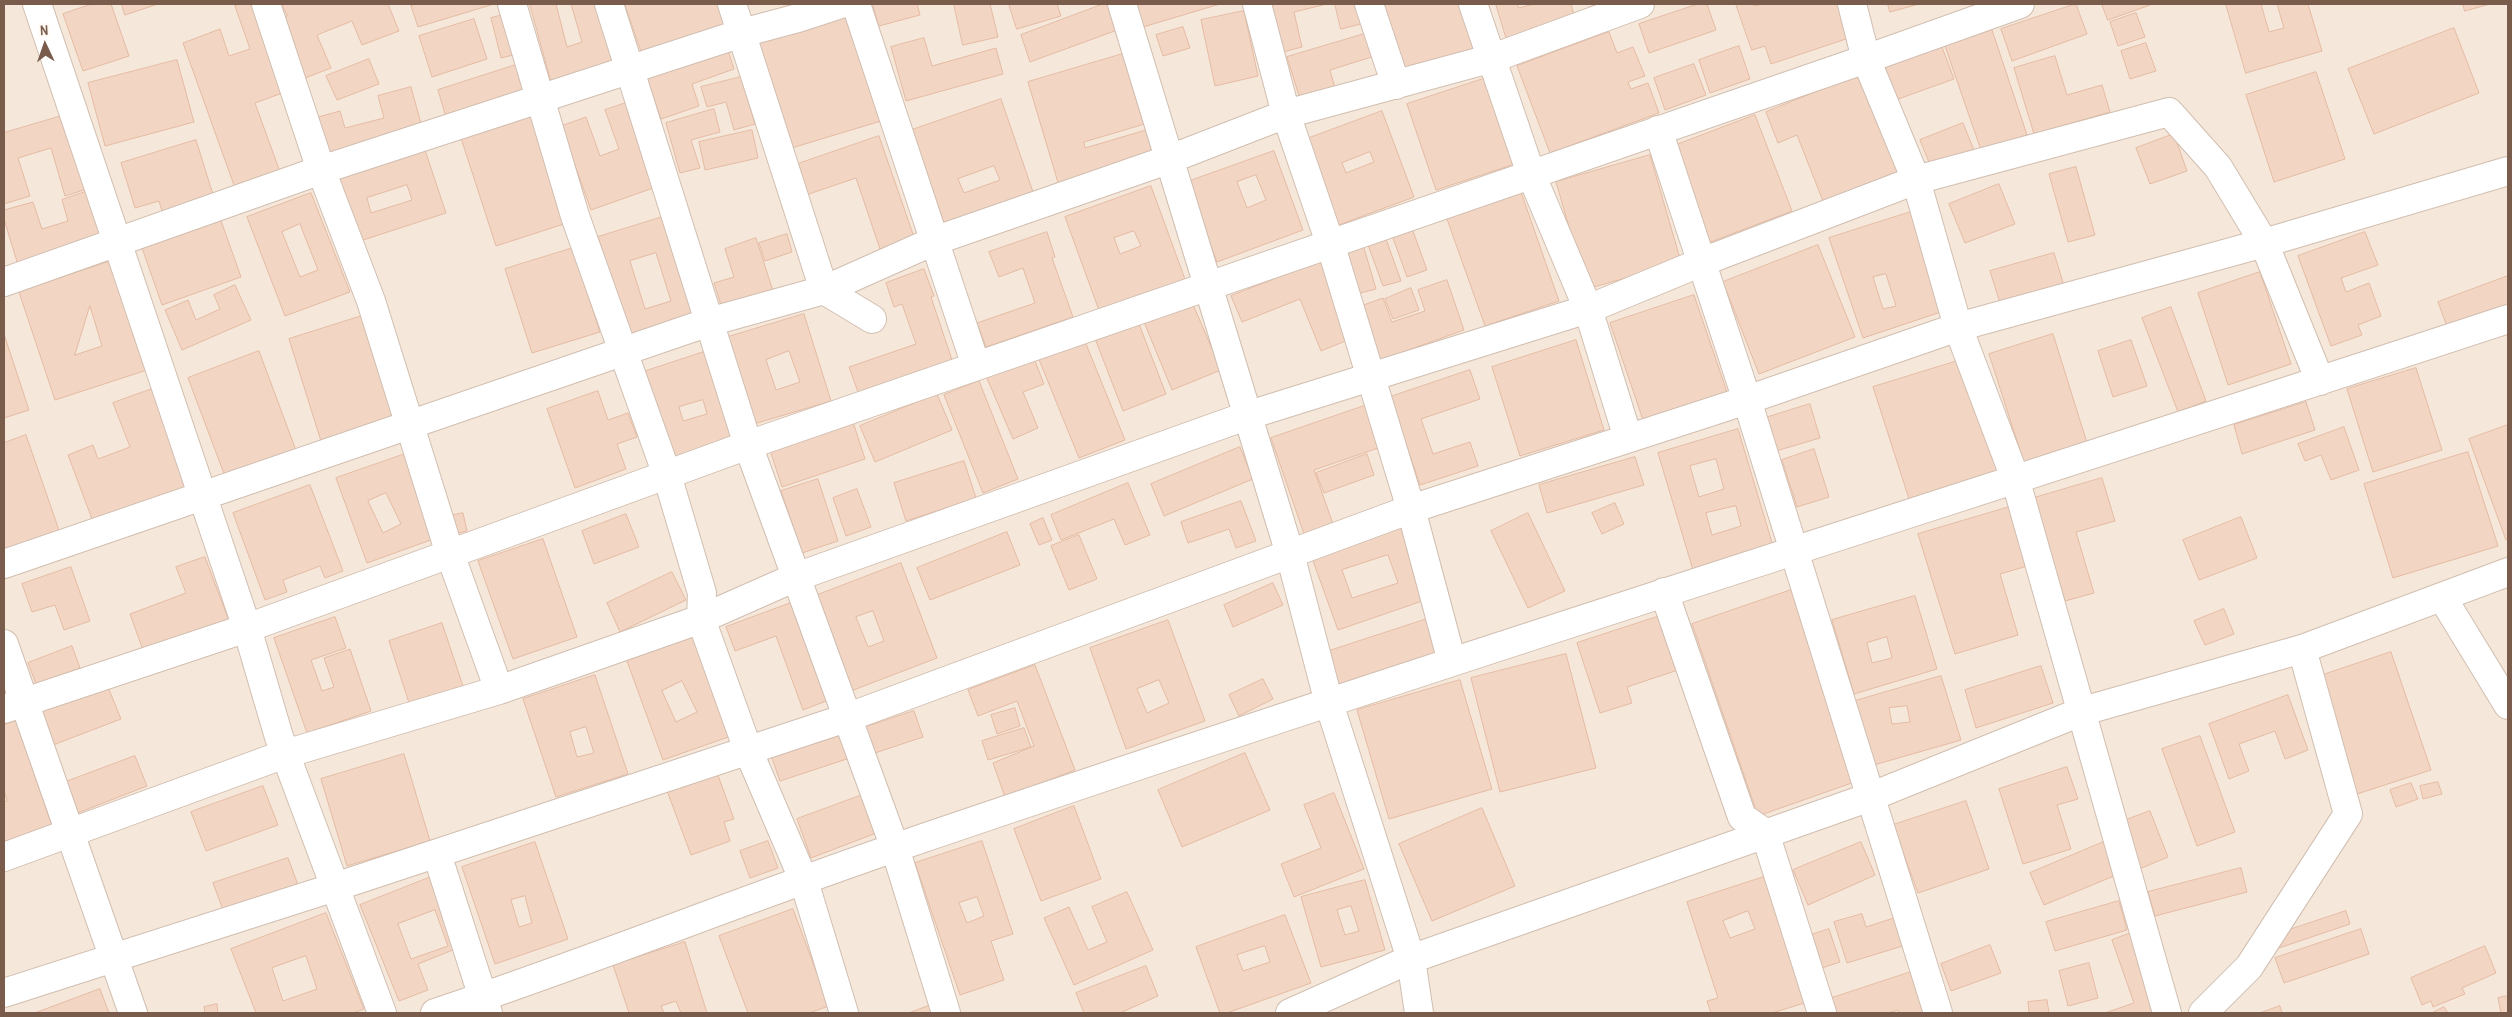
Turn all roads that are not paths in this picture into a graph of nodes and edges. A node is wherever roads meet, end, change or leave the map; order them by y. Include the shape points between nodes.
1 (37, 4) edge
2 (266, 4) edge
3 (512, 4) edge
4 (609, 4) edge
5 (732, 4) edge
6 (841, 4) edge
7 (856, 4) edge
8 (1122, 4) edge
9 (1257, 4) edge
10 (1369, 4) edge
11 (1473, 4) edge
12 (1640, 4) edge
13 (1852, 4) edge
14 (2020, 4) edge
15 (742, 33) junction
16 (1493, 58) junction
17 (1866, 59) junction
18 (630, 71) junction
19 (1396, 84) junction
20 (541, 100) junction
21 (1286, 114) junction
22 (1658, 130) junction
23 (1170, 159) junction
24 (321, 170) junction
25 (2508, 171) edge
26 (1531, 174) junction
27 (1916, 180) junction
28 (934, 241) junction
29 (117, 243) junction
30 (1330, 243) junction
31 (2264, 243) junction
32 (1702, 262) junction
33 (4, 282) edge
34 (1208, 285) junction
35 (824, 290) junction
36 (1588, 309) junction
37 (872, 318) dead end
38 (2508, 319) edge
39 (709, 322) junction
40 (1958, 327) junction
41 (623, 353) junction
42 (976, 366) junction
43 (1369, 377) junction
44 (2320, 381) junction
45 (1747, 400) junction
46 (1246, 416) junction
47 (410, 426) junction
48 (1628, 438) junction
49 (748, 445) junction
50 (667, 475) junction
51 (2015, 478) junction
52 (203, 494) junction
53 (1411, 509) junction
54 (1794, 551) junction
55 (450, 554) junction
56 (1290, 554) junction
57 (4, 564) edge
58 (2508, 572) edge
59 (796, 577) junction
60 (1664, 592) junction
61 (2442, 598) junction
62 (701, 620) junction
63 (247, 628) junction
64 (4, 644) edge
65 (2302, 649) junction
66 (1452, 662) junction
67 (499, 690) junction
68 (1330, 703) junction
69 (14, 705) edge
70 (2508, 705) edge
71 (2083, 711) junction
72 (846, 718) junction
73 (748, 750) junction
74 (285, 754) junction
75 (1870, 797) junction
76 (71, 832) junction
77 (1765, 833) junction
78 (895, 848) junction
79 (437, 854) junction
80 (4, 857) edge
81 (804, 881) junction
82 (336, 887) junction
83 (114, 958) junction
84 (1411, 959) junction
85 (4, 994) edge
86 (485, 1005) edge
87 (133, 1013) edge
88 (382, 1013) edge
89 (435, 1013) edge
90 (844, 1013) edge
91 (946, 1013) edge
92 (1290, 1013) edge
93 (1418, 1013) edge
94 (1822, 1013) edge
95 (1938, 1013) edge
96 (2167, 1013) edge
97 (2203, 1013) edge

1 - 29 street
2 - 24 street
3 - 20 street
4 - 18 street
5 - 15 street
6 - 15 street
7 - 28 street
8 - 23 street
9 - 21 street
10 - 19 street
11 - 16 street
12 - 16 street
13 - 17 street
14 - 17 street
15 - 18 street
15 - 35 street
16 - 19 street
16 - 26 street
17 - 22 street
17 - 27 street
18 - 20 street
18 - 39 street
19 - 21 street
20 - 24 street
20 - 41 street via 575,216
21 - 23 street
21 - 30 street
22 - 26 street
22 - 32 street
23 - 28 street
23 - 34 street
24 - 29 street
24 - 47 street via 371,301
25 - 31 street
26 - 30 street
26 - 36 street
27 - 31 street via 2169,112 2218,167
27 - 32 street
27 - 40 street
28 - 35 street
28 - 42 street
29 - 33 street
29 - 52 street
30 - 34 street
30 - 43 street
31 - 40 street
31 - 44 street
32 - 36 street
32 - 45 street
34 - 42 street
34 - 46 street
35 - 37 street
35 - 39 street
36 - 43 street
36 - 48 street
38 - 44 street
39 - 41 street
39 - 49 street
40 - 45 street
40 - 51 street
41 - 47 street
41 - 50 street
42 - 49 street
43 - 46 street
43 - 53 street
44 - 51 street
45 - 48 street
45 - 54 street
46 - 56 street
46 - 59 street
47 - 52 street
47 - 55 street
48 - 53 street
49 - 50 street
49 - 59 street
50 - 55 street
50 - 62 street via 702,594
51 - 54 street
51 - 71 street
52 - 57 street
52 - 63 street
53 - 56 street
53 - 66 street
54 - 60 street
54 - 75 street
55 - 63 street
55 - 67 street
56 - 68 street
56 - 72 street
58 - 61 street
59 - 62 street
59 - 72 street
60 - 66 street
60 - 77 street via 1742,817
61 - 65 street
61 - 70 street
62 - 67 street
62 - 73 street
63 - 69 street
63 - 74 street
64 - 69 street
65 - 71 street
65 - 97 street via 2348,814 2249,967
66 - 68 street
67 - 74 street
68 - 78 street
68 - 84 street
69 - 76 street
71 - 75 street
71 - 96 street
72 - 73 street
72 - 78 street
73 - 79 street
73 - 81 street
74 - 76 street
74 - 82 street
75 - 77 street
75 - 95 street
76 - 80 street
76 - 83 street
77 - 84 street
77 - 94 street
78 - 81 street
78 - 91 street
79 - 82 street
79 - 86 street
81 - 86 street
81 - 90 street
82 - 83 street
82 - 88 street
83 - 85 street
83 - 87 street
84 - 92 street
84 - 93 street
86 - 89 street

